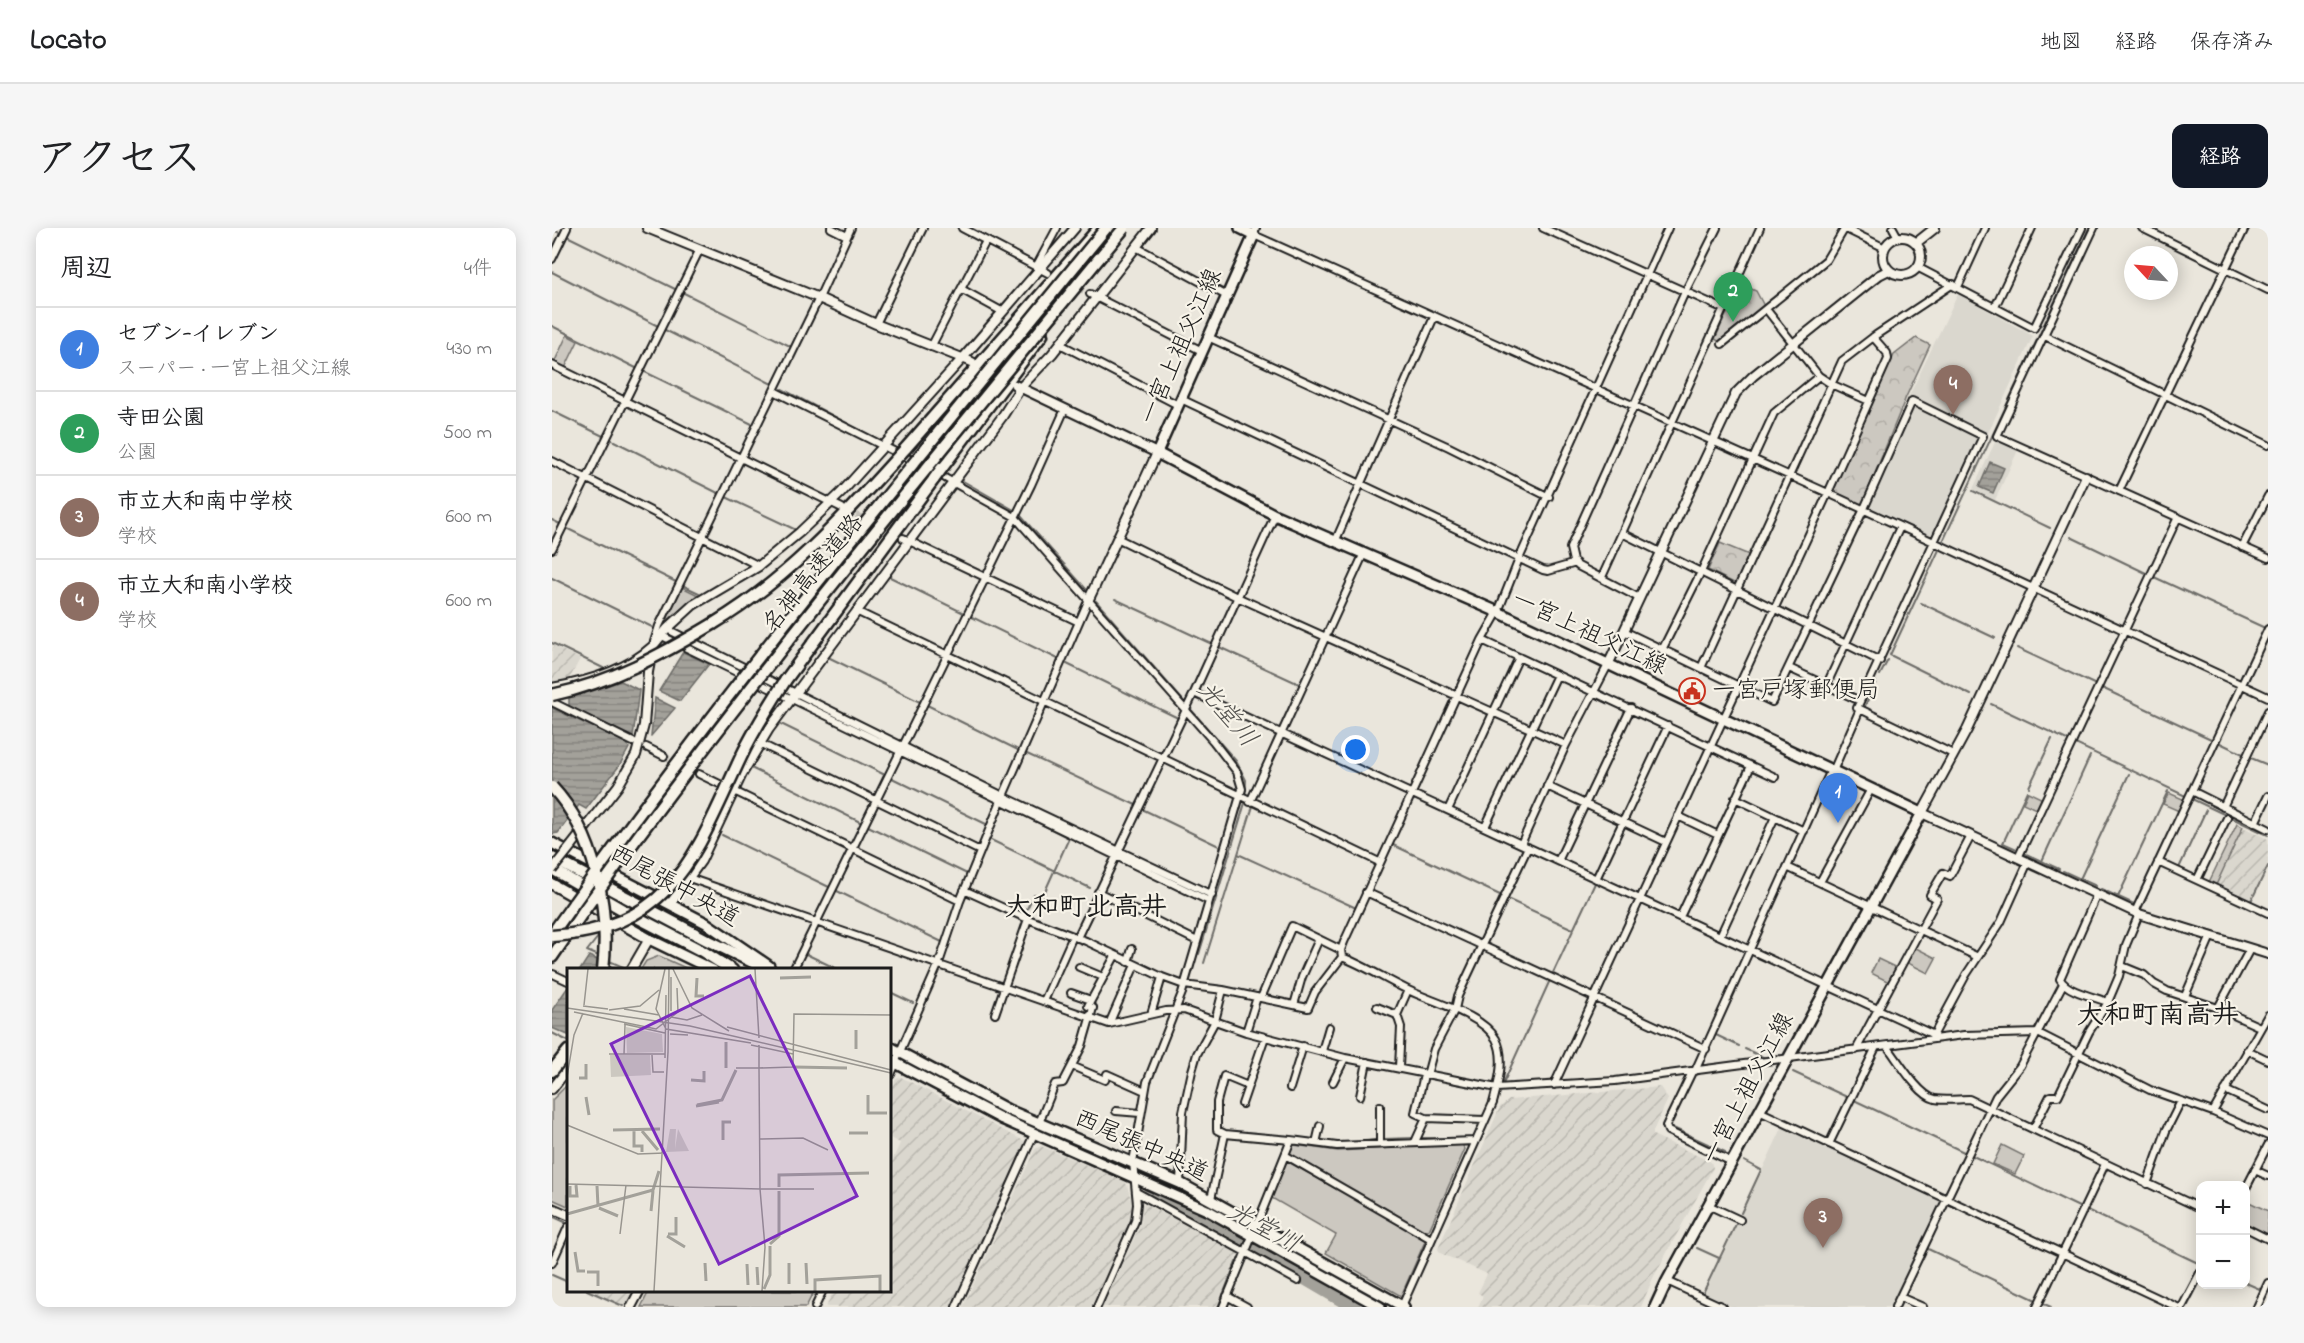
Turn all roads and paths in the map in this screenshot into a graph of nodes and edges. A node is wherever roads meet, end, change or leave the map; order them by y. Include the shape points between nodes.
1 (567, 228) edge
2 (647, 228) edge
3 (831, 228) edge
4 (851, 228) edge
5 (923, 228) edge
6 (962, 228) edge
7 (1057, 228) edge
8 (1075, 228) edge
9 (1099, 228) edge
10 (1106, 228) edge
11 (1124, 228) edge
12 (1129, 228) edge
13 (1151, 228) edge
14 (1240, 228) edge
15 (1543, 228) edge
16 (1668, 228) edge
17 (1717, 228) edge
18 (1760, 228) edge
19 (1844, 228) edge
20 (1893, 228) edge
21 (1935, 228) edge
22 (1985, 228) edge
23 (2032, 228) edge
24 (2082, 228) edge
25 (2094, 228) edge
26 (2142, 228) edge
27 (2245, 228) edge
28 (1255, 231) edge
29 (847, 236) junction
30 (1898, 237) junction
31 (986, 241) junction
32 (1916, 243) junction
33 (1136, 247) junction
34 (1885, 248) junction
35 (700, 249) junction
36 (552, 259) edge
37 (1917, 267) junction
38 (1038, 268) junction
39 (1889, 270) junction
40 (2225, 270) junction
41 (1048, 273) dead end
42 (1647, 276) junction
43 (1956, 285) junction
44 (961, 289) junction
45 (2268, 290) edge
46 (1685, 292) junction
47 (1093, 295) junction
48 (1227, 296) junction
49 (819, 298) junction
50 (1995, 306) junction
51 (1724, 309) junction
52 (1766, 309) junction
53 (1004, 312) junction
54 (1434, 317) junction
55 (876, 324) junction
56 (2045, 336) junction
57 (1208, 337) junction
58 (1873, 337) junction
59 (1060, 344) junction
60 (1722, 344) dead end
61 (1794, 344) junction
62 (931, 347) junction
63 (1202, 351) junction
64 (963, 358) junction
65 (972, 362) dead end
66 (552, 364) edge
67 (1819, 376) junction
68 (1831, 384) junction
69 (1018, 386) junction
70 (1596, 390) junction
71 (774, 391) junction
72 (2164, 395) junction
73 (626, 400) junction
74 (1869, 401) junction
75 (1179, 402) junction
76 (1635, 407) junction
77 (1065, 409) junction
78 (1389, 419) junction
79 (1673, 423) junction
80 (1713, 441) junction
81 (2268, 445) edge
82 (883, 446) junction
83 (1156, 453) junction
84 (900, 454) junction
85 (742, 457) junction
86 (1753, 459) junction
87 (552, 461) edge
88 (1790, 476) junction
89 (2086, 476) junction
90 (587, 479) junction
91 (953, 481) junction
92 (1360, 484) junction
93 (2119, 491) junction
94 (1828, 494) junction
95 (2268, 496) edge
96 (1549, 497) junction
97 (831, 503) junction
98 (842, 508) tunnel mouth
99 (1863, 511) junction
100 (1275, 515) junction
101 (1015, 517) junction
102 (2178, 517) junction
103 (1900, 527) junction
104 (1622, 533) junction
105 (704, 536) junction
106 (1117, 538) junction
107 (906, 539) junction
108 (1335, 542) junction
109 (1939, 545) junction
110 (2242, 547) junction
111 (552, 549) edge
112 (1364, 553) junction
113 (1661, 553) junction
114 (2268, 558) edge
115 (1519, 559) junction
116 (1576, 563) junction
117 (759, 566) junction
118 (1701, 572) junction
119 (985, 577) junction
120 (1602, 577) junction
121 (2033, 588) junction
122 (1738, 591) junction
123 (1237, 597) junction
124 (1639, 598) junction
125 (1089, 599) junction
126 (1774, 608) junction
127 (856, 611) junction
128 (1498, 612) junction
129 (1079, 622) junction
130 (1810, 626) junction
131 (2268, 629) edge
132 (2125, 630) junction
133 (1624, 631) junction
134 (664, 632) junction
135 (1325, 636) junction
136 (1482, 640) junction
137 (1846, 644) junction
138 (652, 646) junction
139 (1662, 650) junction
140 (947, 655) junction
141 (1519, 657) junction
142 (1880, 661) junction
143 (1608, 665) junction
144 (1701, 668) junction
145 (1789, 668) junction
146 (1557, 675) junction
147 (2242, 685) junction
148 (1738, 686) junction
149 (1826, 686) junction
150 (552, 688) edge
151 (1594, 692) junction
152 (1194, 693) junction
153 (552, 694) edge
154 (794, 696) junction
155 (1457, 697) junction
156 (2268, 697) edge
157 (1860, 701) junction
158 (552, 702) edge
159 (1044, 703) junction
160 (1187, 708) junction
161 (1631, 708) junction
162 (1860, 709) junction
163 (2268, 711) edge
164 (1494, 713) junction
165 (1723, 719) junction
166 (1668, 726) junction
167 (1532, 730) junction
168 (1281, 734) junction
169 (633, 742) dead end
170 (759, 743) junction
171 (1566, 745) junction
172 (646, 747) dead end
173 (1710, 747) junction
174 (901, 749) junction
175 (1953, 754) junction
176 (664, 756) tunnel mouth
177 (1163, 758) junction
178 (1750, 766) junction
179 (1832, 771) junction
180 (699, 774) tunnel mouth
181 (1775, 777) dead end
182 (1547, 786) junction
183 (552, 787) edge
184 (1871, 789) junction
185 (734, 791) junction
186 (1411, 793) junction
187 (2190, 795) junction
188 (2268, 796) edge
189 (1735, 798) junction
190 (1002, 799) junction
191 (876, 800) junction
192 (1246, 800) junction
193 (1586, 804) junction
194 (2223, 807) junction
195 (1448, 810) junction
196 (1922, 813) junction
197 (1678, 816) junction
198 (1775, 817) junction
199 (2227, 818) dead end
200 (1623, 822) junction
201 (2255, 823) junction
202 (1485, 827) junction
203 (2268, 829) edge
204 (1804, 831) junction
205 (1718, 835) junction
206 (1971, 836) junction
207 (1666, 842) junction
208 (552, 843) edge
209 (1521, 844) junction
210 (1528, 847) junction
211 (852, 849) junction
212 (980, 851) junction
213 (1117, 854) junction
214 (552, 858) edge
215 (2018, 858) junction
216 (1558, 861) junction
217 (1379, 862) junction
218 (2028, 862) junction
219 (2158, 862) junction
220 (1787, 867) junction
221 (552, 870) edge
222 (688, 878) junction
223 (1596, 879) junction
224 (2197, 880) junction
225 (1820, 882) junction
226 (552, 884) edge
227 (964, 890) junction
228 (1098, 892) junction
229 (1366, 892) junction
230 (2097, 894) junction
231 (1210, 898) junction
232 (1641, 899) junction
233 (960, 901) junction
234 (670, 904) junction
235 (1871, 906) junction
236 (2137, 913) junction
237 (2268, 913) edge
238 (1680, 917) junction
239 (1028, 919) junction
240 (816, 923) junction
241 (1920, 929) junction
242 (552, 935) edge
243 (1720, 936) junction
244 (2211, 936) junction
245 (1075, 937) junction
246 (649, 939) junction
247 (1319, 939) junction
248 (1197, 941) junction
249 (1483, 945) junction
250 (2250, 948) junction
251 (1132, 950) dead end
252 (1750, 950) junction
253 (1341, 953) junction
254 (2268, 954) edge
255 (1115, 956) junction
256 (552, 957) edge
257 (1978, 957) junction
258 (939, 963) junction
259 (1131, 963) junction
260 (2122, 966) junction
261 (1079, 967) dead end
262 (603, 968) edge
263 (632, 968) edge
264 (710, 968) edge
265 (730, 968) edge
266 (769, 968) edge
267 (770, 968) edge
268 (794, 968) edge
269 (554, 974) dead end
270 (1103, 977) junction
271 (1162, 977) junction
272 (567, 980) edge
273 (2062, 984) junction
274 (1184, 985) junction
275 (1827, 986) junction
276 (1004, 987) junction
277 (1223, 990) junction
278 (1408, 990) junction
279 (1071, 993) dead end
280 (1078, 996) junction
281 (2185, 996) junction
282 (1259, 997) junction
283 (1595, 998) junction
284 (1091, 1000) junction
285 (1044, 1001) junction
286 (2109, 1002) junction
287 (1294, 1005) junction
288 (1377, 1007) dead end
289 (2218, 1008) junction
290 (1455, 1009) junction
291 (1878, 1009) junction
292 (1177, 1010) junction
293 (1074, 1011) junction
294 (995, 1014) dead end
295 (1151, 1014) junction
296 (1397, 1015) junction
297 (2268, 1015) edge
298 (1090, 1017) junction
299 (1215, 1021) junction
300 (1109, 1024) junction
301 (1329, 1027) dead end
302 (2260, 1027) junction
303 (1246, 1032) junction
304 (2038, 1033) junction
305 (1265, 1037) junction
306 (1933, 1037) junction
307 (1303, 1046) junction
308 (1887, 1046) junction
309 (1876, 1047) junction
310 (891, 1048) edge
311 (1706, 1048) junction
312 (1856, 1050) junction
313 (2247, 1050) junction
314 (567, 1051) edge
315 (1322, 1051) junction
316 (899, 1053) junction
317 (2078, 1053) junction
318 (1345, 1058) junction
319 (1788, 1058) junction
320 (2268, 1060) edge
321 (892, 1062) edge
322 (1367, 1062) junction
323 (1072, 1066) junction
324 (1399, 1067) junction
325 (567, 1070) edge
326 (552, 1071) edge
327 (1694, 1071) junction
328 (1426, 1075) junction
329 (1334, 1082) dead end
330 (1554, 1085) junction
331 (1248, 1086) junction
332 (1290, 1088) dead end
333 (1497, 1088) junction
334 (552, 1089) edge
335 (2225, 1090) junction
336 (1145, 1091) junction
337 (1360, 1096) dead end
338 (2181, 1101) junction
339 (1242, 1104) dead end
340 (1380, 1106) dead end
341 (1990, 1109) junction
342 (1116, 1110) dead end
343 (2268, 1110) edge
344 (1759, 1111) junction
345 (2213, 1112) junction
346 (1140, 1113) junction
347 (1426, 1118) junction
348 (1485, 1120) junction
349 (1039, 1123) junction
350 (1320, 1126) dead end
351 (2033, 1130) junction
352 (1034, 1134) junction
353 (1225, 1134) junction
354 (2268, 1136) edge
355 (1291, 1140) junction
356 (1475, 1141) junction
357 (1415, 1142) junction
358 (1316, 1143) junction
359 (1380, 1144) junction
360 (1829, 1144) junction
361 (2268, 1145) edge
362 (1285, 1155) junction
363 (1133, 1162) junction
364 (1732, 1162) junction
365 (2105, 1164) junction
366 (2255, 1170) junction
367 (1134, 1176) junction
368 (2268, 1176) edge
369 (2250, 1181) edge
370 (1180, 1183) junction
371 (2147, 1184) junction
372 (1136, 1192) junction
373 (1947, 1198) junction
374 (1211, 1199) junction
375 (1708, 1205) junction
376 (2196, 1206) edge
377 (552, 1208) edge
378 (567, 1215) edge
379 (1740, 1220) dead end
380 (567, 1229) edge
381 (2250, 1230) edge
382 (1254, 1234) junction
383 (1431, 1239) junction
384 (2268, 1239) edge
385 (552, 1244) edge
386 (559, 1247) junction
387 (1246, 1251) junction
388 (2063, 1252) junction
389 (552, 1263) edge
390 (1298, 1281) dead end
391 (1667, 1281) junction
392 (2196, 1281) edge
393 (2268, 1283) edge
394 (638, 1292) edge
395 (822, 1292) edge
396 (1227, 1296) junction
397 (1900, 1297) junction
398 (631, 1307) edge
399 (815, 1307) edge
400 (956, 1307) edge
401 (1096, 1307) edge
402 (1223, 1307) edge
403 (1246, 1307) edge
404 (1380, 1307) edge
405 (1402, 1307) edge
406 (1655, 1307) edge
407 (1723, 1307) edge
408 (1895, 1307) edge
409 (1923, 1307) edge
410 (2037, 1307) edge
411 (2177, 1307) edge
412 (2182, 1307) edge
413 (2257, 1307) edge

1 - 36 street
2 - 35 street
3 - 29 street
4 - 29 street
5 - 55 street
6 - 31 street
7 - 38 street
8 - 38 street
9 - 84 highway
10 - 242 highway, 名神高速道路, bridge via 749,667
11 - 256 highway, 名神高速道路, bridge via 810,611 693,762
12 - 242 highway, bridge via 1038,341 785,681 750,740 699,847 678,878 649,905 626,918 581,933
13 - 33 street
14 - 28 main road
15 - 42 street
16 - 42 street
17 - 46 street
18 - 51 street
19 - 34 street
19 - 52 street via 1826,260
20 - 30 street
21 - 32 street
22 - 43 street
23 - 50 street
24 - 50 street via 2034,328
25 - 56 street
26 - 40 street
27 - 40 street
28 - 48 main road, 一宮上祖父江線
28 - 54 street
29 - 49 street
30 - 32 street
30 - 34 street
31 - 38 street
31 - 44 street
32 - 37 street via 1921,255
33 - 47 street
33 - 48 street
34 - 39 street
35 - 49 street
35 - 73 street
37 - 39 street via 1901,274
37 - 43 street
38 - 41 street
38 - 53 street
39 - 61 street
40 - 45 street
40 - 72 street
42 - 46 street
42 - 70 street
43 - 50 street
43 - 58 street
44 - 53 street
44 - 62 street
46 - 51 street
46 - 76 street
47 - 59 street
47 - 63 street
48 - 57 main road, 一宮上祖父江線
49 - 55 street
49 - 71 street
51 - 79 street
52 - 60 street
52 - 61 street
53 - 64 street
54 - 70 street
54 - 78 street
55 - 62 street
56 - 72 street
56 - 89 street via 1998,436
57 - 63 main road, 一宮上祖父江線
57 - 78 street
58 - 68 street via 1842,362
58 - 74 street via 1888,359
59 - 69 street
59 - 75 street
61 - 67 street
61 - 80 street via 1743,385
62 - 64 street
63 - 75 main road, 一宮上祖父江線
64 - 65 street
64 - 82 street
66 - 73 street
67 - 68 street
67 - 86 street via 1778,407
68 - 74 street
68 - 88 street
69 - 77 street
69 - 91 street
70 - 76 street
70 - 96 street
71 - 82 street
71 - 85 street
72 - 81 street
72 - 93 street
73 - 85 street
73 - 90 street
74 - 94 street
75 - 83 main road, 一宮上祖父江線
75 - 92 street
76 - 79 street
76 - 116 street via 1570,548
77 - 83 street
77 - 101 street
78 - 92 street
78 - 96 street
79 - 80 street
79 - 104 street
80 - 86 street
80 - 113 street
82 - 84 street
82 - 97 street
83 - 100 main road, 一宮上祖父江線
83 - 106 street
84 - 91 street
84 - 153 highway, bridge via 807,553 713,624 625,671
85 - 97 street
85 - 105 street
86 - 88 street
86 - 118 street
87 - 90 street
88 - 94 street
88 - 122 street
89 - 93 street
89 - 121 street
90 - 105 street
90 - 111 street
91 - 101 street
91 - 107 street
92 - 108 street
92 - 115 street
93 - 102 street
94 - 99 street
94 - 126 street
95 - 110 street
96 - 115 street
97 - 98 street
97 - 117 street
99 - 103 street
99 - 109 street via 1912,401 1983,436
99 - 130 street
100 - 108 main road, 一宮上祖父江線
100 - 123 street
101 - 119 street
101 - 125 street
102 - 110 street
102 - 132 street
103 - 109 street
103 - 137 street
104 - 113 street
104 - 120 street
105 - 117 street
105 - 138 street
106 - 123 street
106 - 125 street
107 - 119 street
107 - 127 street
108 - 112 main road, 一宮上祖父江線
109 - 121 street
109 - 142 street
110 - 114 street
112 - 128 main road, 一宮上祖父江線
112 - 135 street
113 - 118 street
113 - 124 street
115 - 116 street via 1548,571
115 - 128 street
116 - 120 street
117 - 134 street via 693,605
118 - 122 street
118 - 139 street
119 - 129 street
119 - 140 street
120 - 124 street
121 - 132 street
121 - 175 street
122 - 126 street
122 - 144 street
123 - 135 street
123 - 152 street
124 - 133 street
125 - 129 street
125 - 160 street
126 - 130 street
126 - 148 street
127 - 140 street
127 - 154 street
128 - 136 street
128 - 143 main road, 一宮上祖父江線
129 - 159 street
130 - 137 street
130 - 145 street
131 - 147 street
132 - 147 street
132 - 215 street
133 - 139 street
133 - 143 street
134 - 138 street
134 - 154 street
135 - 155 street
135 - 168 street
136 - 141 street
136 - 155 street
137 - 142 street
137 - 149 street
138 - 150 street via 639,659 606,674
138 - 221 street, bridge via 644,725 636,755 618,786
139 - 144 street
140 - 159 street
140 - 174 street
141 - 146 street
141 - 164 street
142 - 157 street
143 - 151 street
143 - 165 main road, 一宮上祖父江線
144 - 148 street
145 - 148 street via 1772,702
145 - 149 street
146 - 151 street
146 - 167 street
147 - 156 street
147 - 187 street
148 - 165 street
149 - 157 street
151 - 161 street
151 - 171 street
152 - 160 street
152 - 168 street
154 - 170 street
154 - 174 street
155 - 164 street
155 - 186 street
157 - 162 street
158 - 169 street
159 - 177 street
159 - 190 street
160 - 177 street
160 - 192 street via 1237,772
161 - 166 street
161 - 193 street
162 - 175 street
162 - 179 street
163 - 194 street
164 - 167 street
164 - 195 street
165 - 173 street
165 - 179 main road, 一宮上祖父江線
166 - 173 street
166 - 200 street
167 - 171 street
167 - 202 street
168 - 186 street
168 - 192 street
170 - 185 street
170 - 191 street
171 - 182 street
172 - 176 street
173 - 178 street
173 - 197 street
174 - 190 street
174 - 191 street
175 - 196 street
177 - 192 street
177 - 213 street
178 - 181 street
178 - 189 street
179 - 184 main road, 一宮上祖父江線
179 - 204 street
180 - 185 street
182 - 193 street
182 - 209 street
183 - 262 highway, bridge via 579,827 595,870 604,923
184 - 196 main road, 一宮上祖父江線
184 - 225 street
185 - 211 street
185 - 222 street via 711,843
186 - 195 street
186 - 217 street
187 - 194 street
187 - 219 street
188 - 201 street
189 - 198 street
189 - 205 street
190 - 212 street
190 - 213 street
191 - 211 street
191 - 212 street
192 - 217 street
192 - 231 street
193 - 200 street
193 - 216 street
194 - 201 street
195 - 202 street
196 - 206 street
196 - 235 main road, 一宮上祖父江線
197 - 205 street
197 - 207 street
198 - 204 street
198 - 243 street
199 - 224 street
200 - 207 street
200 - 223 street
201 - 203 street
202 - 209 street
204 - 220 street
205 - 238 street
206 - 215 street
206 - 241 street via 1950,876 1943,873 1930,895 1937,899
207 - 232 street
208 - 234 main road, 西尾張中央道
209 - 210 street
210 - 216 street
210 - 249 street
211 - 233 street
211 - 240 street
212 - 227 street
213 - 228 street
213 - 231 street
214 - 266 highway
215 - 218 street
216 - 223 street
217 - 229 street
218 - 230 street
218 - 257 street via 2001,922
219 - 224 street
219 - 236 street
220 - 225 street
220 - 252 street
221 - 265 highway
222 - 234 street
222 - 240 street
223 - 232 street
224 - 237 street
225 - 235 street
226 - 246 main road
227 - 233 street
227 - 239 street
228 - 245 street
228 - 248 street
229 - 249 street
229 - 253 street
230 - 236 street
230 - 273 street via 2060,979
231 - 248 street
232 - 238 street
232 - 283 street
233 - 258 street
234 - 267 main road, 西尾張中央道
235 - 241 street
235 - 275 main road, 一宮上祖父江線
236 - 244 street
236 - 260 street
238 - 243 street
239 - 245 street
239 - 276 street
240 - 258 street
240 - 268 street
241 - 257 street
241 - 291 street
243 - 252 street
244 - 250 street
244 - 281 street
245 - 255 street
245 - 285 street
246 - 263 street
246 - 264 main road
247 - 253 street
247 - 282 street via 1292,926
247 - 287 street
248 - 274 street
249 - 283 street
249 - 290 street
250 - 254 street
250 - 289 street
251 - 259 street
252 - 275 street
252 - 311 street
253 - 278 street
253 - 287 street via 1308,1008
255 - 259 street
255 - 270 street
257 - 306 street
258 - 276 street
258 - 316 street
259 - 271 street
259 - 300 street
260 - 281 street
260 - 286 street
261 - 270 street
269 - 272 street
270 - 284 street
271 - 274 street
271 - 295 street
273 - 286 street
273 - 304 street
274 - 277 street
274 - 292 street
275 - 291 street
275 - 319 main road, 一宮上祖父江線
276 - 285 street
276 - 294 street
277 - 282 street
277 - 299 street
278 - 290 street
278 - 296 street
279 - 280 street
280 - 284 street
280 - 293 street
281 - 289 street
282 - 287 street
282 - 303 street
283 - 311 street
283 - 330 street
284 - 298 street
285 - 293 street
286 - 317 street
288 - 296 street
289 - 302 street
290 - 328 street via 1434,1049
290 - 333 street via 1479,1023 1496,1040 1500,1065
291 - 306 street
291 - 312 street
292 - 295 street
292 - 299 street
292 - 336 street
293 - 298 street
295 - 300 street
296 - 324 street via 1401,1027
297 - 302 street
298 - 300 street
298 - 323 street
299 - 303 street
299 - 370 street via 1197,1054 1183,1112
301 - 315 street
302 - 313 street
303 - 305 street
304 - 306 street
304 - 317 street
304 - 341 street
305 - 307 street
305 - 331 street
306 - 308 street
307 - 315 street
307 - 332 street
308 - 309 street
308 - 341 street via 1931,1097 1969,1099
309 - 312 street
309 - 360 street
310 - 316 main road, 西尾張中央道
311 - 327 street
312 - 319 street
313 - 320 street
313 - 335 street
314 - 326 highway
315 - 318 street
316 - 321 street
316 - 349 main road, 西尾張中央道
317 - 338 street via 2150,1090
317 - 351 street via 2058,1096 2050,1096
318 - 322 street
318 - 329 street
319 - 327 street
319 - 344 main road, 一宮上祖父江線
321 - 352 main road, 西尾張中央道
322 - 324 street
322 - 337 street
323 - 336 street via 1105,1080 1107,1074
323 - 349 street via 1063,1083 1055,1084
324 - 328 street
325 - 334 street
327 - 330 street
327 - 364 street via 1666,1126 1668,1131
328 - 333 street
328 - 347 street via 1415,1113
330 - 333 street
331 - 339 street
331 - 353 street via 1224,1076 1217,1102 1217,1130
333 - 348 street
335 - 343 street
335 - 345 street
336 - 346 street
338 - 345 street
338 - 371 street
340 - 359 street
341 - 351 street
341 - 373 street
342 - 346 street
344 - 360 street
344 - 364 main road, 一宮上祖父江線
345 - 354 street
346 - 363 street
347 - 348 street
347 - 357 street
348 - 356 street
349 - 363 main road, 西尾張中央道
350 - 358 street
351 - 365 street
352 - 367 main road, 西尾張中央道
352 - 400 street
353 - 355 street
353 - 374 street
355 - 358 street
355 - 362 street
356 - 357 street
356 - 383 street
357 - 359 street
358 - 359 street
360 - 373 street
361 - 366 street
362 - 382 street
362 - 383 street
363 - 367 street
363 - 370 main road, 西尾張中央道
364 - 375 main road, 一宮上祖父江線
365 - 371 street
365 - 388 street
366 - 368 street
366 - 369 street
367 - 372 street
367 - 382 main road, 西尾張中央道
370 - 374 main road, 西尾張中央道
371 - 376 street
372 - 387 street
372 - 401 street via 1135,1221
373 - 388 street
373 - 397 street
374 - 382 main road, 西尾張中央道
375 - 379 street
375 - 391 main road, 一宮上祖父江線
377 - 378 street
380 - 386 street
381 - 384 street
382 - 387 street
382 - 404 main road, 西尾張中央道
382 - 405 main road, 西尾張中央道
383 - 405 street
385 - 386 street
386 - 389 street
387 - 390 street
387 - 396 street
388 - 410 street
388 - 411 street
391 - 406 main road, 一宮上祖父江線
391 - 407 street
392 - 412 street
393 - 413 street
394 - 398 street
395 - 399 street
396 - 402 street
396 - 403 street
397 - 408 street
397 - 409 street

